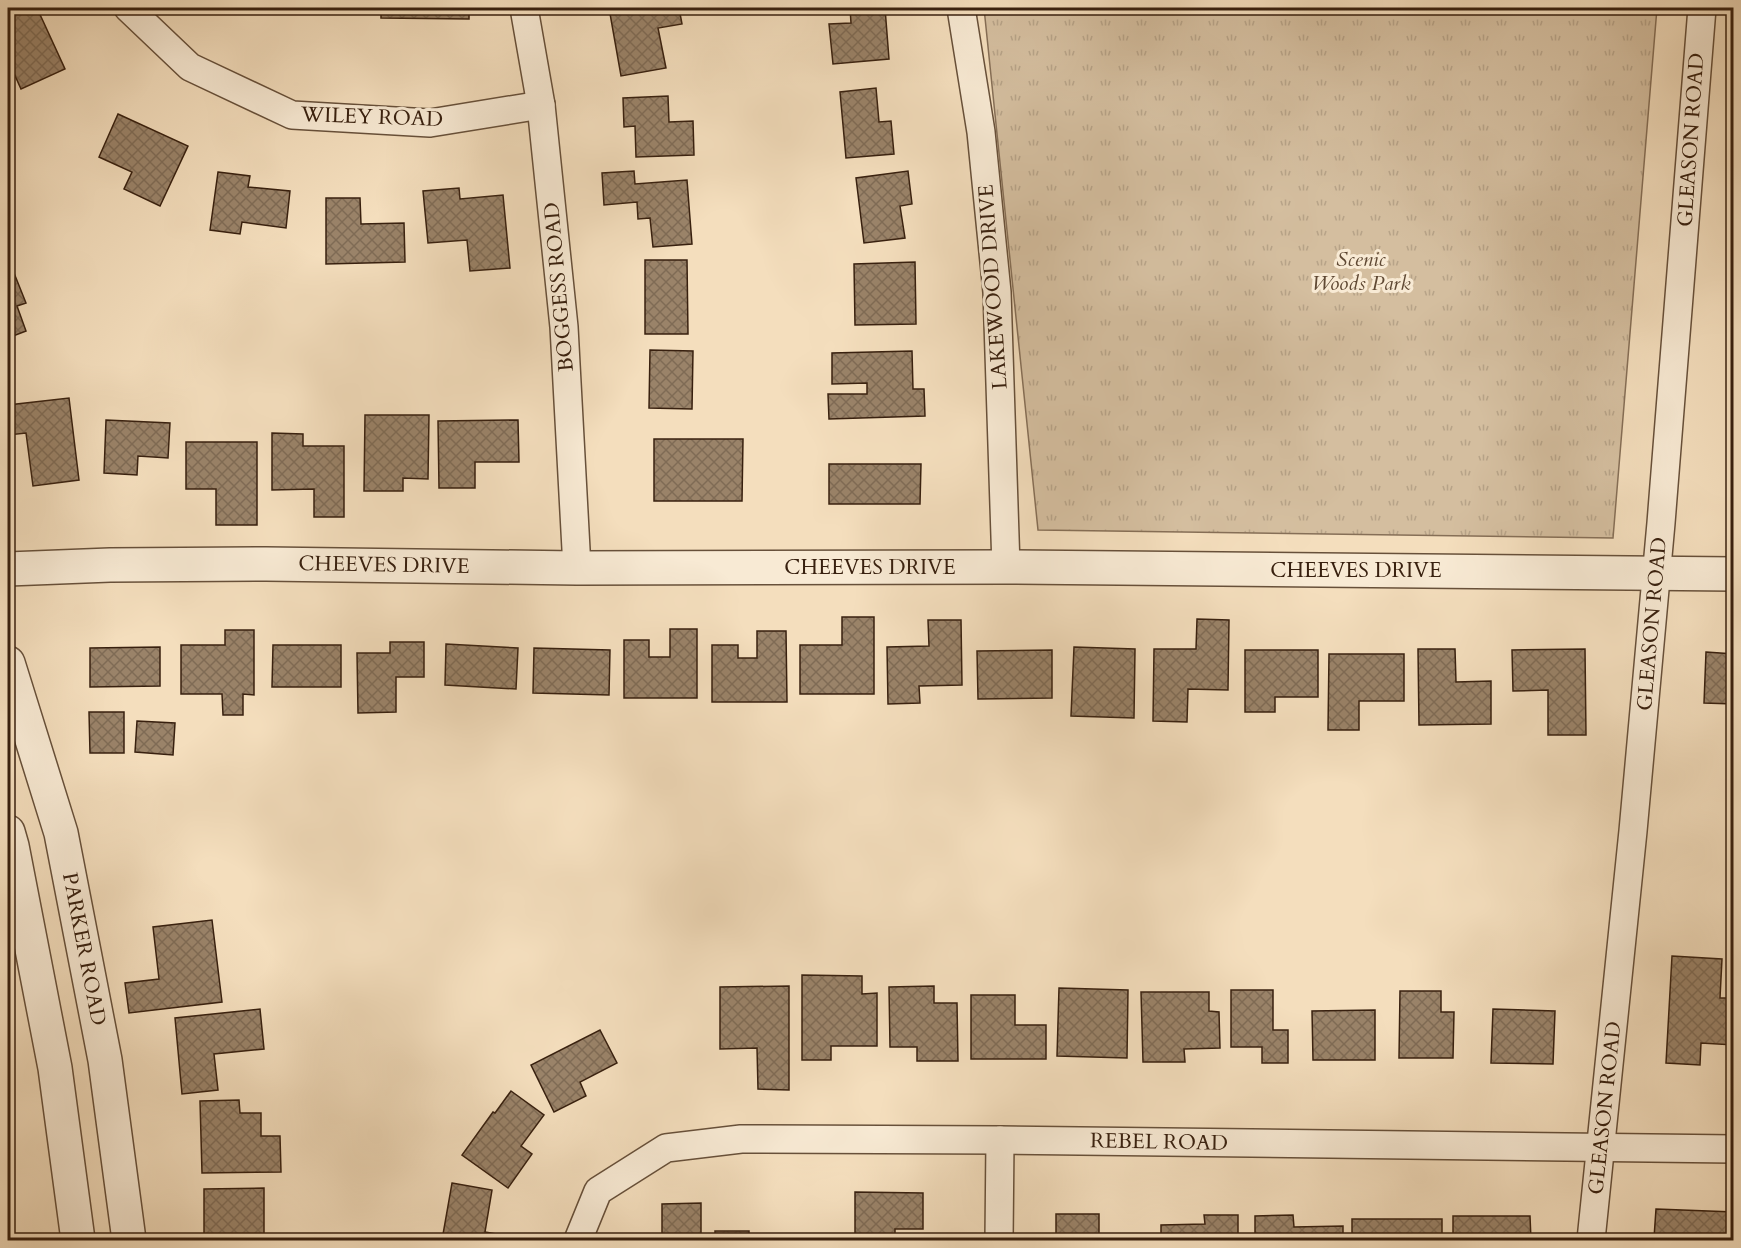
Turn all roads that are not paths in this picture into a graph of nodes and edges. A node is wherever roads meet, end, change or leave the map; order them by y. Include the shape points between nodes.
1 (128, 8) edge
2 (524, 8) edge
3 (961, 8) edge
4 (1702, 8) edge
5 (541, 105) junction
6 (1006, 567) junction
7 (577, 568) junction
8 (8, 569) edge
9 (1656, 573) junction
10 (1734, 574) edge
11 (8, 663) edge
12 (8, 832) edge
13 (1000, 1140) junction
14 (1601, 1147) junction
15 (1734, 1149) edge
16 (78, 1240) edge
17 (129, 1240) edge
18 (578, 1240) edge
19 (999, 1240) edge
20 (1591, 1240) edge

1 - 5 street, WILEY ROAD via 190,67 292,115 430,123
2 - 5 street, BOGGESS ROAD
3 - 6 street, LAKEWOOD DRIVE via 981,132 997,292
4 - 9 street, GLEASON ROAD
5 - 7 street, BOGGESS ROAD via 564,327
6 - 7 street, CHEEVES DRIVE
6 - 9 street, CHEEVES DRIVE
7 - 8 street, CHEEVES DRIVE via 266,564
9 - 10 street, CHEEVES DRIVE
9 - 14 street, GLEASON ROAD
11 - 17 street, PARKER ROAD via 61,833 105,1060
12 - 16 street via 55,1068
13 - 14 street, REBEL ROAD
13 - 18 street, REBEL ROAD via 741,1139 666,1148 598,1191
13 - 19 street
14 - 15 street, REBEL ROAD
14 - 20 street, GLEASON ROAD

